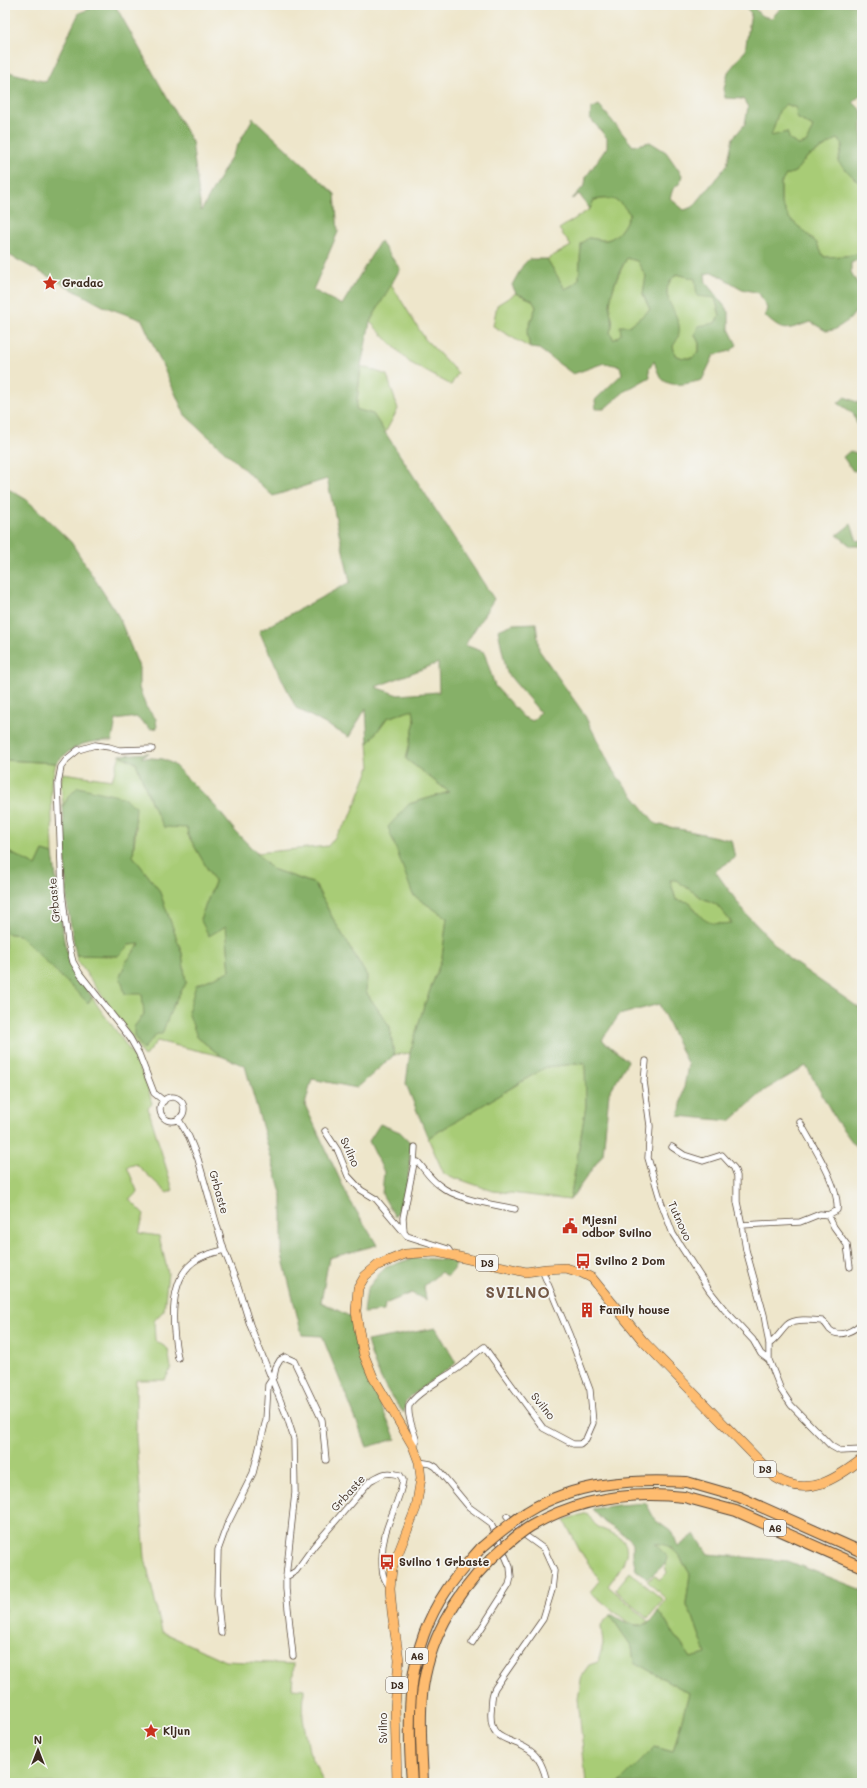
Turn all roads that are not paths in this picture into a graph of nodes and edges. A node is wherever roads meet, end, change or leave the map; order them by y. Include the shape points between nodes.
1 (152, 749) dead end
2 (646, 1061) dead end
3 (164, 1101) junction
4 (179, 1120) junction
5 (800, 1122) dead end
6 (325, 1131) dead end
7 (415, 1147) dead end
8 (672, 1148) dead end
9 (414, 1163) junction
10 (515, 1209) dead end
11 (828, 1215) junction
12 (742, 1225) junction
13 (404, 1232) junction
14 (224, 1250) junction
15 (452, 1255) junction
16 (850, 1267) dead end
17 (542, 1270) junction
18 (861, 1326) edge
19 (769, 1344) junction
20 (178, 1358) dead end
21 (769, 1360) junction
22 (271, 1380) junction
23 (413, 1446) junction
24 (862, 1450) edge
25 (862, 1459) edge
26 (326, 1460) dead end
27 (419, 1462) junction
28 (507, 1516) dead end
29 (862, 1552) edge
30 (862, 1567) edge
31 (286, 1578) junction
32 (390, 1588) junction
33 (221, 1633) dead end
34 (472, 1643) dead end
35 (293, 1656) dead end
36 (397, 1783) edge
37 (412, 1783) edge
38 (423, 1783) edge
39 (547, 1783) edge

1 - 3 street, Grbaste via 119,750 109,746 95,746 78,750 66,759 61,767 58,783 60,842 62,892 73,962 130,1038 154,1093
2 - 21 street, Tutnovo via 644,1081 650,1126 648,1158 660,1202 673,1234 709,1290 761,1354
3 - 4 street via 160,1112 164,1118 171,1121
3 - 4 street via 171,1097 182,1102 184,1109
4 - 14 street, Grbaste via 198,1158
5 - 11 street via 835,1191 837,1210
6 - 13 street, Svilno via 338,1151 348,1176 361,1190 376,1199
7 - 9 street
8 - 12 street, Tutnovo via 702,1160 722,1155 727,1159 737,1176 737,1202
9 - 10 street via 418,1162 432,1179 452,1193
9 - 13 street via 403,1218
11 - 12 street via 820,1214 800,1222
11 - 16 street via 847,1245
12 - 19 street, Tutnovo
13 - 15 street, Svilno via 407,1236 448,1249
14 - 20 street via 197,1259 178,1283 173,1326
14 - 22 street, Grbaste
15 - 17 main road, Svilno / D3 via 517,1271
15 - 23 main road, Svilno / D3 via 422,1252 405,1254 389,1260 365,1276 356,1294 356,1311 364,1355 373,1377
17 - 23 street, Svilno via 590,1390 593,1423 586,1439 580,1444 573,1444 543,1428 484,1347 409,1404 408,1411 416,1439
17 - 25 main road, Svilno / D3 via 566,1268 592,1278 643,1341 767,1470 786,1484 800,1487 816,1485 841,1474
18 - 19 street via 836,1334 822,1321 795,1321 787,1324
19 - 21 street, Tutnovo
21 - 24 street, Tutnovo via 786,1398 823,1439 840,1451
22 - 26 street via 280,1360 285,1357 294,1361 322,1420
22 - 31 street, Grbaste via 294,1439 295,1493
22 - 33 street via 268,1385 266,1420 253,1473 227,1525 218,1550 217,1595
23 - 27 main road, Svilno / D3
27 - 32 main road, Svilno / D3 via 421,1478 416,1508 392,1569
27 - 34 street via 436,1467 469,1507 491,1523 510,1567 509,1586
28 - 39 street via 526,1536 544,1549 554,1571 552,1590 543,1619 492,1694 490,1721 494,1732 501,1738 533,1753 545,1772
29 - 37 highway, A6, bridge via 739,1497 687,1482 642,1481 583,1489 528,1512 481,1548 445,1591 430,1618 416,1661 410,1695 409,1743
30 - 38 highway, A6, bridge via 736,1511 684,1496 628,1495 588,1502 531,1526 511,1540 470,1580 443,1623 428,1661 422,1694
31 - 32 street, Grbaste via 296,1571 370,1481 390,1472 400,1475 403,1480 402,1490 384,1532 382,1545 382,1572
31 - 35 street, Grbaste
32 - 36 main road, Svilno / D3 via 400,1660 395,1707

